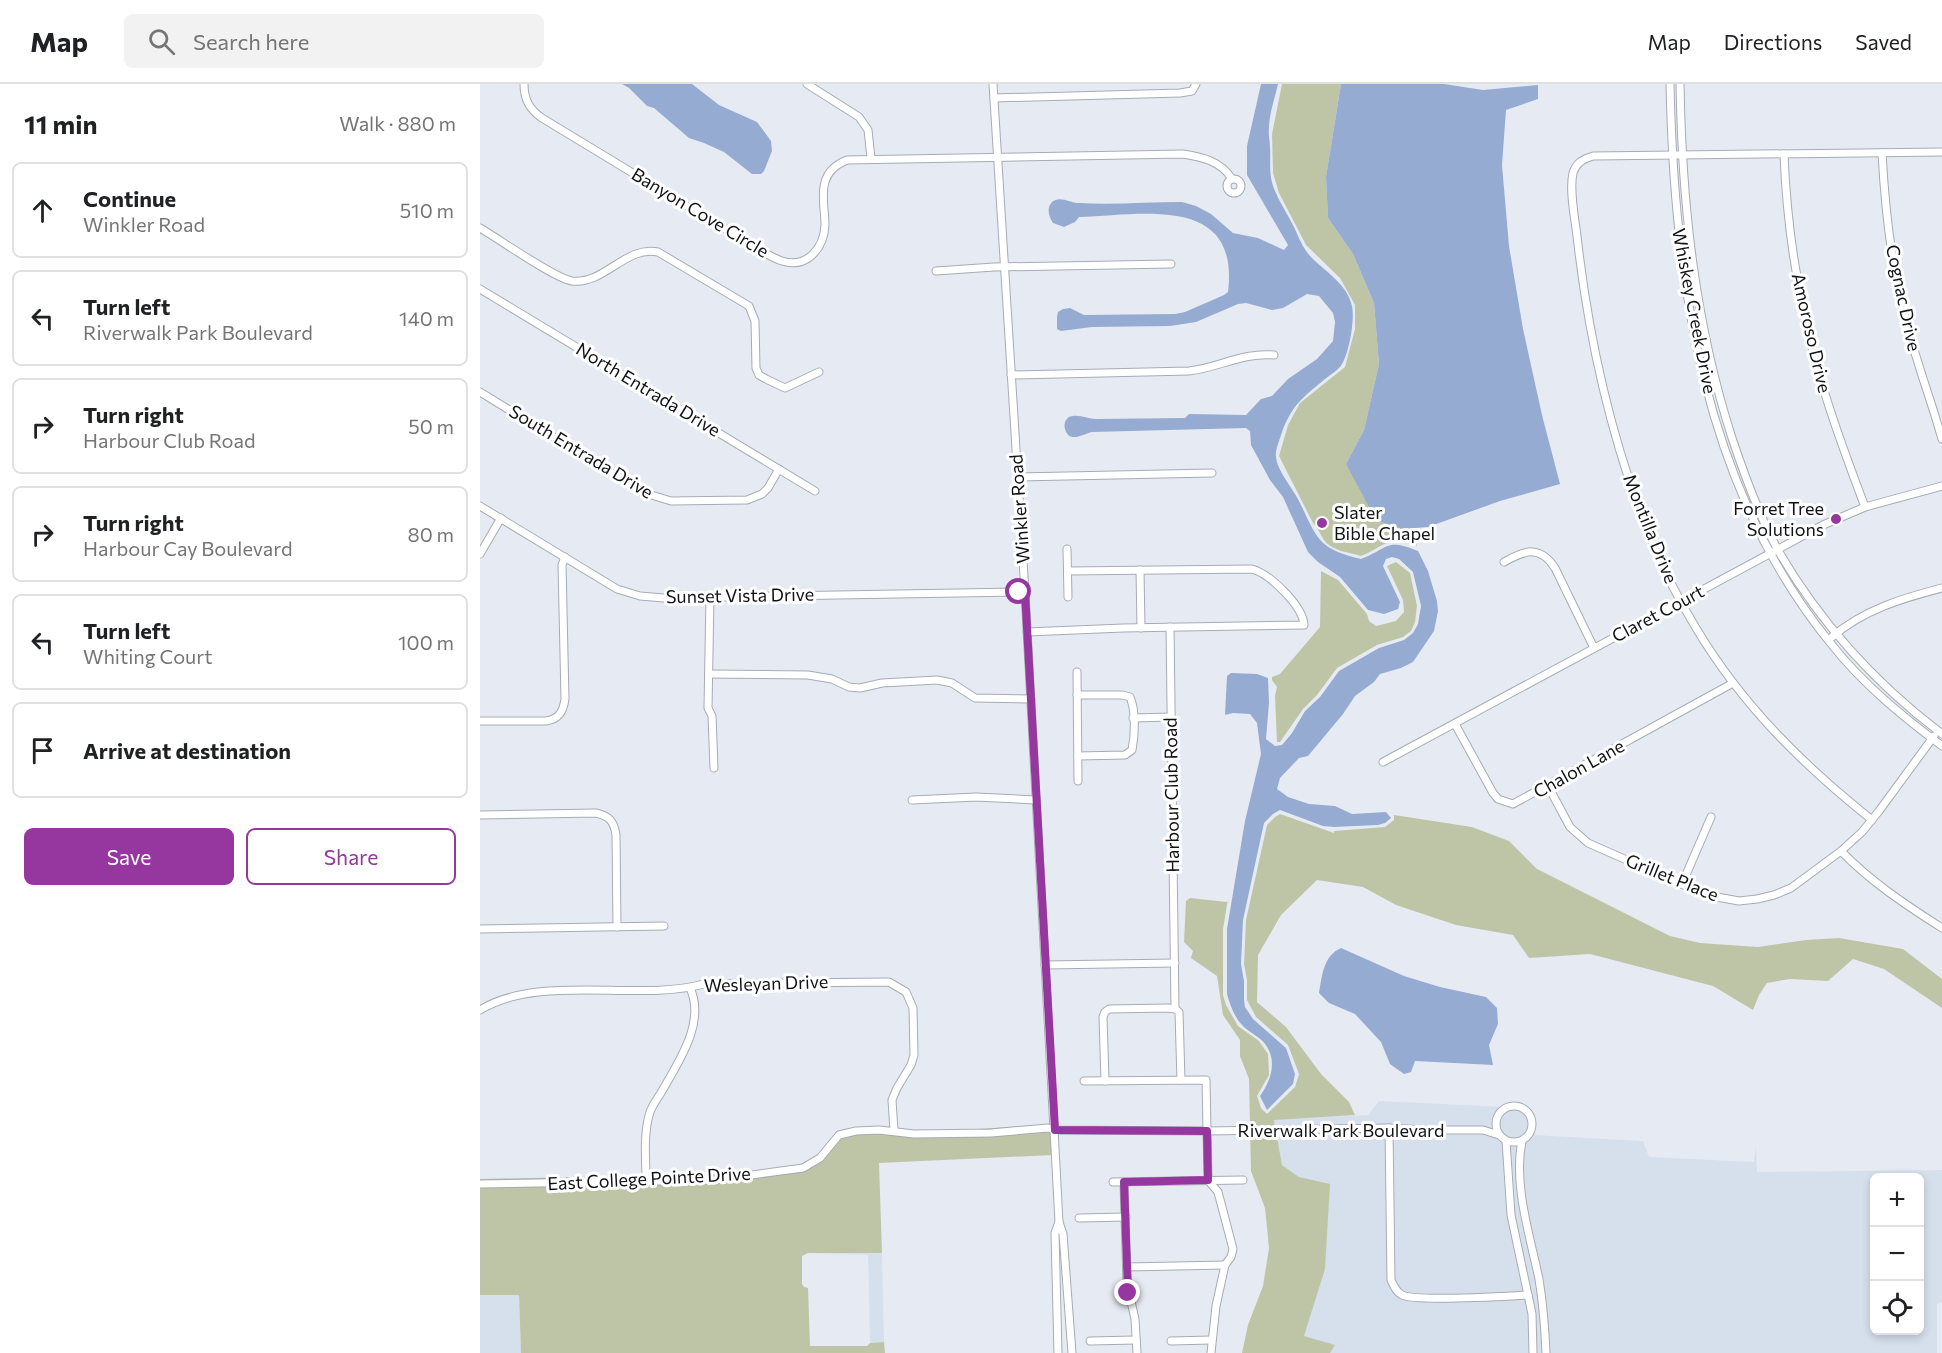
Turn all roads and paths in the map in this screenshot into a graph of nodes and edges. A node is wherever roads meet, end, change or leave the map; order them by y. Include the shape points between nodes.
1 (524, 84) edge
2 (807, 84) edge
3 (993, 84) edge
4 (1196, 84) edge
5 (1670, 84) edge
6 (1680, 84) edge
7 (994, 98) junction
8 (1942, 152) edge
9 (1784, 153) junction
10 (1882, 153) junction
11 (1672, 155) junction
12 (1682, 155) junction
13 (998, 157) junction
14 (871, 158) junction
15 (1232, 179) dead end
16 (480, 228) edge
17 (1171, 264) dead end
18 (1005, 267) junction
19 (936, 271) dead end
20 (480, 289) edge
21 (1274, 355) dead end
22 (819, 372) dead end
23 (1011, 375) junction
24 (480, 392) edge
25 (1942, 440) edge
26 (779, 469) junction
27 (1212, 473) dead end
28 (1018, 477) junction
29 (1942, 486) edge
30 (815, 491) dead end
31 (480, 506) edge
32 (1865, 507) junction
33 (501, 518) junction
34 (1067, 549) dead end
35 (1778, 550) junction
36 (480, 554) edge
37 (1769, 554) junction
38 (565, 557) junction
39 (1504, 562) dead end
40 (1140, 570) junction
41 (1068, 571) junction
42 (1942, 588) edge
43 (1025, 592) junction
44 (710, 596) junction
45 (1068, 597) dead end
46 (1681, 602) junction
47 (1141, 627) junction
48 (1170, 627) junction
49 (1027, 632) junction
50 (1836, 634) junction
51 (1828, 641) junction
52 (1593, 648) junction
53 (1077, 672) dead end
54 (709, 674) junction
55 (1733, 683) junction
56 (1077, 695) junction
57 (1030, 699) junction
58 (1171, 717) junction
59 (1133, 718) junction
60 (480, 721) edge
61 (1455, 724) junction
62 (1940, 732) edge
63 (1932, 739) junction
64 (1942, 746) edge
65 (1078, 756) junction
66 (1383, 762) dead end
67 (714, 768) dead end
68 (1078, 781) dead end
69 (1548, 786) junction
70 (912, 800) dead end
71 (1036, 800) junction
72 (480, 815) edge
73 (1711, 817) dead end
74 (1872, 820) junction
75 (1841, 851) junction
76 (1682, 884) junction
77 (664, 926) dead end
78 (617, 927) junction
79 (1942, 928) edge
80 (480, 929) edge
81 (1175, 963) junction
82 (1045, 965) junction
83 (690, 988) junction
84 (1175, 1009) junction
85 (480, 1010) edge
86 (1181, 1080) junction
87 (1084, 1081) dead end
88 (1105, 1081) junction
89 (1496, 1123) junction
90 (1389, 1128) junction
91 (1055, 1130) junction
92 (894, 1131) junction
93 (1207, 1131) junction
94 (1483, 1131) junction
95 (1499, 1134) junction
96 (1506, 1141) junction
97 (1522, 1141) junction
98 (1208, 1180) junction
99 (1243, 1180) dead end
100 (646, 1182) junction
101 (1113, 1182) dead end
102 (1124, 1182) junction
103 (480, 1185) edge
104 (1126, 1217) junction
105 (1079, 1218) dead end
106 (1059, 1222) junction
107 (1225, 1265) junction
108 (1127, 1267) junction
109 (1528, 1295) junction
110 (1136, 1340) junction
111 (1211, 1340) junction
112 (1090, 1341) dead end
113 (1171, 1341) dead end
114 (1058, 1353) edge
115 (1072, 1353) edge
116 (1137, 1353) edge
117 (1211, 1353) edge
118 (1533, 1353) edge
119 (1546, 1353) edge

1 - 14 street, Banyon Cove Circle via 526,100 542,118 784,262 807,259 819,247 824,232 828,174 847,160
2 - 14 street via 865,123
3 - 7 street, Winkler Road
4 - 7 street via 1192,91 1180,93
5 - 11 street, Whiskey Creek Drive
6 - 12 street, Whiskey Creek Drive
7 - 13 street, Winkler Road
8 - 10 street
9 - 10 street
9 - 12 street
9 - 32 street, Amoroso Drive via 1790,232 1805,320 1832,418
10 - 25 street, Cognac Drive via 1887,222 1901,299
11 - 12 street
11 - 37 street, Whiskey Creek Drive via 1681,256 1700,360 1729,461
11 - 46 street, Montilla Drive via 1593,156 1576,168 1572,188 1588,317 1617,442 1644,523
12 - 35 street, Whiskey Creek Drive via 1693,269 1709,357 1749,489
13 - 14 street, Banyon Cove Circle
13 - 15 street, Banyon Cove Circle via 1183,154 1213,162
13 - 18 street, Winkler Road
16 - 22 street via 573,281 589,279 642,251 658,252 749,306 755,321 759,375 785,387
17 - 18 street
18 - 19 street
18 - 23 street, Winkler Road
20 - 26 street, North Entrada Drive
21 - 23 street via 1246,355 1189,371
23 - 28 street, Winkler Road
24 - 26 street, South Entrada Drive via 645,493 663,500 755,498 768,488
26 - 30 street, North Entrada Drive
27 - 28 street
28 - 43 street, Winkler Road
29 - 32 street, Claret Court
31 - 33 street, Sunset Vista Drive
32 - 35 street, Claret Court
33 - 36 street
33 - 38 street, Sunset Vista Drive
34 - 41 street
35 - 37 street, Claret Court
35 - 50 street, Whiskey Creek Drive
37 - 46 street, Claret Court
37 - 51 street, Whiskey Creek Drive
38 - 44 street, Sunset Vista Drive via 632,594 664,598
38 - 60 street via 563,711 546,721
39 - 52 street via 1527,551 1548,559 1556,568
40 - 41 street
40 - 47 street
40 - 48 street via 1259,571 1304,616 1304,625
41 - 45 street
42 - 50 street via 1874,610
43 - 44 street, Sunset Vista Drive
43 - 49 street, Winkler Road
44 - 54 street
46 - 52 street, Claret Court
46 - 55 street, Montilla Drive
47 - 48 street
47 - 49 street
48 - 58 street, Harbour Club Road
49 - 57 street, Winkler Road
50 - 51 street
50 - 62 street, Whiskey Creek Drive via 1890,692
51 - 63 street, Whiskey Creek Drive via 1874,690
52 - 61 street, Claret Court
53 - 56 street
54 - 57 street via 808,675 860,688 937,680 952,683 975,698
54 - 67 street
55 - 69 street, Chalon Lane
55 - 74 street, Montilla Drive via 1793,753
56 - 59 street via 1130,697
56 - 65 street
57 - 71 street, Winkler Road
58 - 59 street
58 - 81 street, Harbour Club Road
59 - 65 street via 1132,750 1125,755
61 - 66 street, Claret Court
61 - 69 street, Chalon Lane via 1498,800 1513,804
62 - 63 street, Grillet Place
63 - 64 street, Whiskey Creek Drive
63 - 74 street, Grillet Place
65 - 68 street
69 - 76 street, Grillet Place via 1570,827 1581,838
70 - 71 street
71 - 82 street, Winkler Road
72 - 78 street via 596,813 610,819 616,835
73 - 76 street
74 - 75 street, Grillet Place
75 - 76 street, Grillet Place via 1791,888 1765,898 1722,899
75 - 79 street via 1887,891
77 - 78 street
78 - 80 street
81 - 82 street
81 - 84 street, Harbour Club Road
82 - 91 street, Winkler Road
83 - 85 street, Wesleyan Drive via 528,993
83 - 92 street, Wesleyan Drive via 704,984 883,981 901,988 914,1008 914,1055 892,1100
83 - 100 street via 697,1012 692,1035 651,1109 646,1129
84 - 86 street, Harbour Club Road via 1179,1012
84 - 88 street via 1105,1012
86 - 88 street
86 - 93 street via 1206,1080
87 - 88 street
89 - 94 street
89 - 95 street
89 - 97 street via 1507,1107 1525,1110 1532,1119 1532,1128
90 - 93 street, Riverwalk Park Boulevard
90 - 94 street, Riverwalk Park Boulevard
90 - 109 street via 1394,1288 1408,1297
91 - 92 street, East College Pointe Drive via 914,1134
91 - 93 street, Riverwalk Park Boulevard
91 - 106 street, Winkler Road
92 - 100 street, East College Pointe Drive via 839,1135 820,1158 803,1168 715,1180
93 - 98 street
94 - 95 street, Riverwalk Park Boulevard
95 - 96 street
96 - 97 street
96 - 109 street via 1511,1215
97 - 119 street via 1523,1201 1543,1301
98 - 99 street
98 - 102 street
98 - 107 street via 1218,1192 1232,1240 1231,1257
100 - 103 street, East College Pointe Drive
101 - 102 street
102 - 104 street
104 - 105 street
104 - 108 street
106 - 114 street, Winkler Road via 1055,1233
106 - 115 street, Winkler Road
107 - 108 street
107 - 111 street
108 - 110 street
109 - 118 street
110 - 112 street
110 - 116 street
111 - 113 street
111 - 117 street

